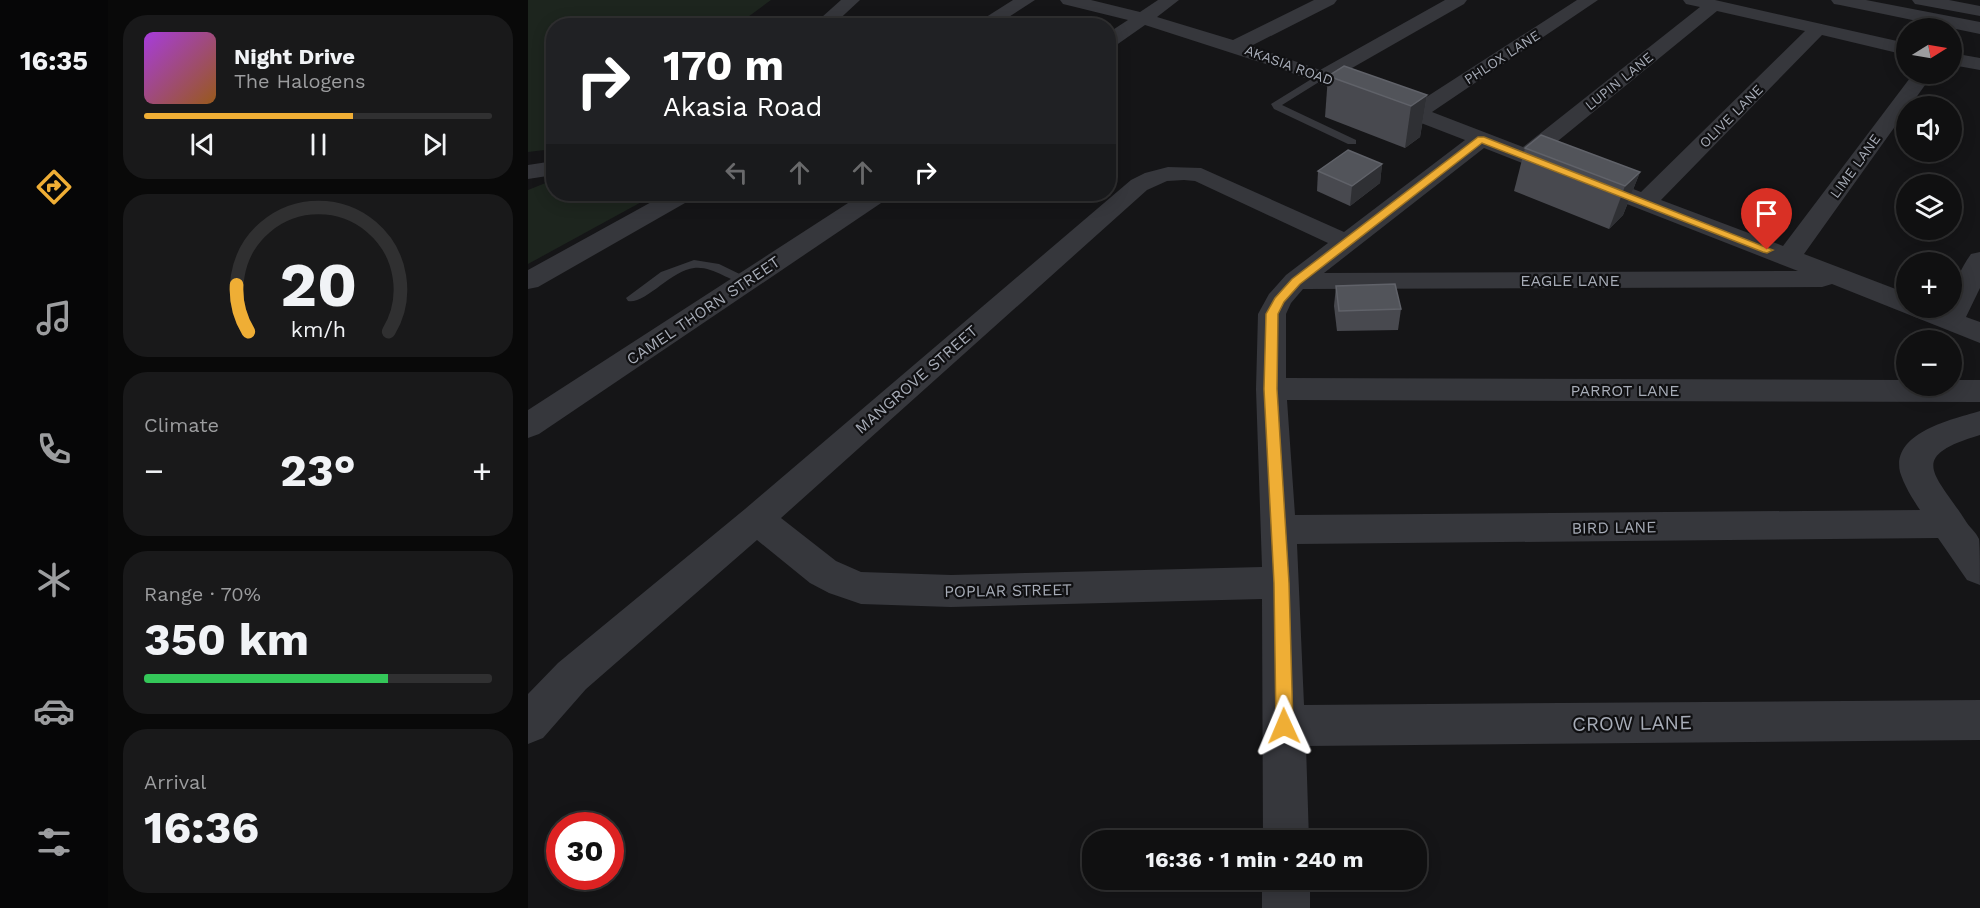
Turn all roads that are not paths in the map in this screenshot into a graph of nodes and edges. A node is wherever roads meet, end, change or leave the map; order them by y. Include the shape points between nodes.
1 (850, 0) edge
2 (1026, 0) edge
3 (1070, 0) edge
4 (1170, 0) edge
5 (1328, 0) edge
6 (1458, 0) edge
7 (1589, 0) edge
8 (1692, 0) edge
9 (1840, 0) edge
10 (1921, 0) edge
11 (1713, 5) junction
12 (1980, 10) edge
13 (830, 18) edge
14 (995, 18) edge
15 (1146, 18) junction
16 (1980, 28) edge
17 (1818, 29) junction
18 (1116, 37) edge
19 (1236, 46) junction
20 (1896, 47) edge
21 (1962, 60) edge
22 (1980, 64) edge
23 (1322, 77) junction
24 (1916, 84) edge
25 (1415, 114) junction
26 (1481, 139) junction
27 (1352, 142) dead end
28 (1525, 156) junction
29 (546, 169) edge
30 (528, 172) edge
31 (671, 201) edge
32 (867, 201) edge
33 (1644, 202) junction
34 (1346, 242) junction
35 (1788, 258) junction
36 (1980, 260) edge
37 (1845, 279) junction
38 (528, 281) edge
39 (747, 281) junction
40 (1296, 281) junction
41 (633, 298) dead end
42 (1896, 299) edge
43 (1942, 318) edge
44 (1950, 321) junction
45 (1980, 333) edge
46 (1270, 389) junction
47 (1980, 391) edge
48 (1980, 423) edge
49 (528, 426) edge
50 (757, 519) junction
51 (1949, 524) junction
52 (1279, 530) junction
53 (1980, 569) edge
54 (1281, 583) junction
55 (1980, 720) edge
56 (528, 724) edge
57 (1284, 726) junction
58 (1286, 830) edge
59 (1286, 890) edge
60 (1286, 908) edge

1 - 13 street
2 - 14 street
3 - 15 street, AKASIA ROAD
4 - 15 street
5 - 19 street
6 - 23 street
7 - 25 street, PHLOX LANE
8 - 11 street
9 - 16 street
10 - 12 street
11 - 17 street
11 - 28 street, LUPIN LANE
15 - 18 street
15 - 19 street, AKASIA ROAD
17 - 20 street
17 - 33 street, OLIVE LANE
19 - 23 street, AKASIA ROAD
21 - 22 street
23 - 25 street, AKASIA ROAD
23 - 27 lane via 1276,104
24 - 35 street, LIME LANE
25 - 26 street, AKASIA ROAD
26 - 28 street, AKASIA ROAD
26 - 34 street
28 - 33 street, AKASIA ROAD
29 - 30 street
31 - 38 street
32 - 39 street, CAMEL THORN STREET
33 - 35 street, AKASIA ROAD
34 - 40 street
34 - 50 street, MANGROVE STREET via 1201,175 1177,172 1150,178
35 - 37 street, AKASIA ROAD
36 - 44 street
37 - 40 street, EAGLE LANE
37 - 42 street, AKASIA ROAD
39 - 41 lane via 705,264 690,264
39 - 49 street, CAMEL THORN STREET
40 - 46 street via 1272,314
43 - 44 street
44 - 45 street
46 - 47 street, PARROT LANE
46 - 52 street
48 - 51 street via 1938,436 1917,457 1917,472
50 - 54 street, POPLAR STREET via 823,572 861,588 884,591
50 - 56 street, MANGROVE STREET via 572,676
51 - 52 street, BIRD LANE
51 - 53 street
52 - 54 street
54 - 57 street
55 - 57 street, CROW LANE
57 - 58 street
59 - 60 street

